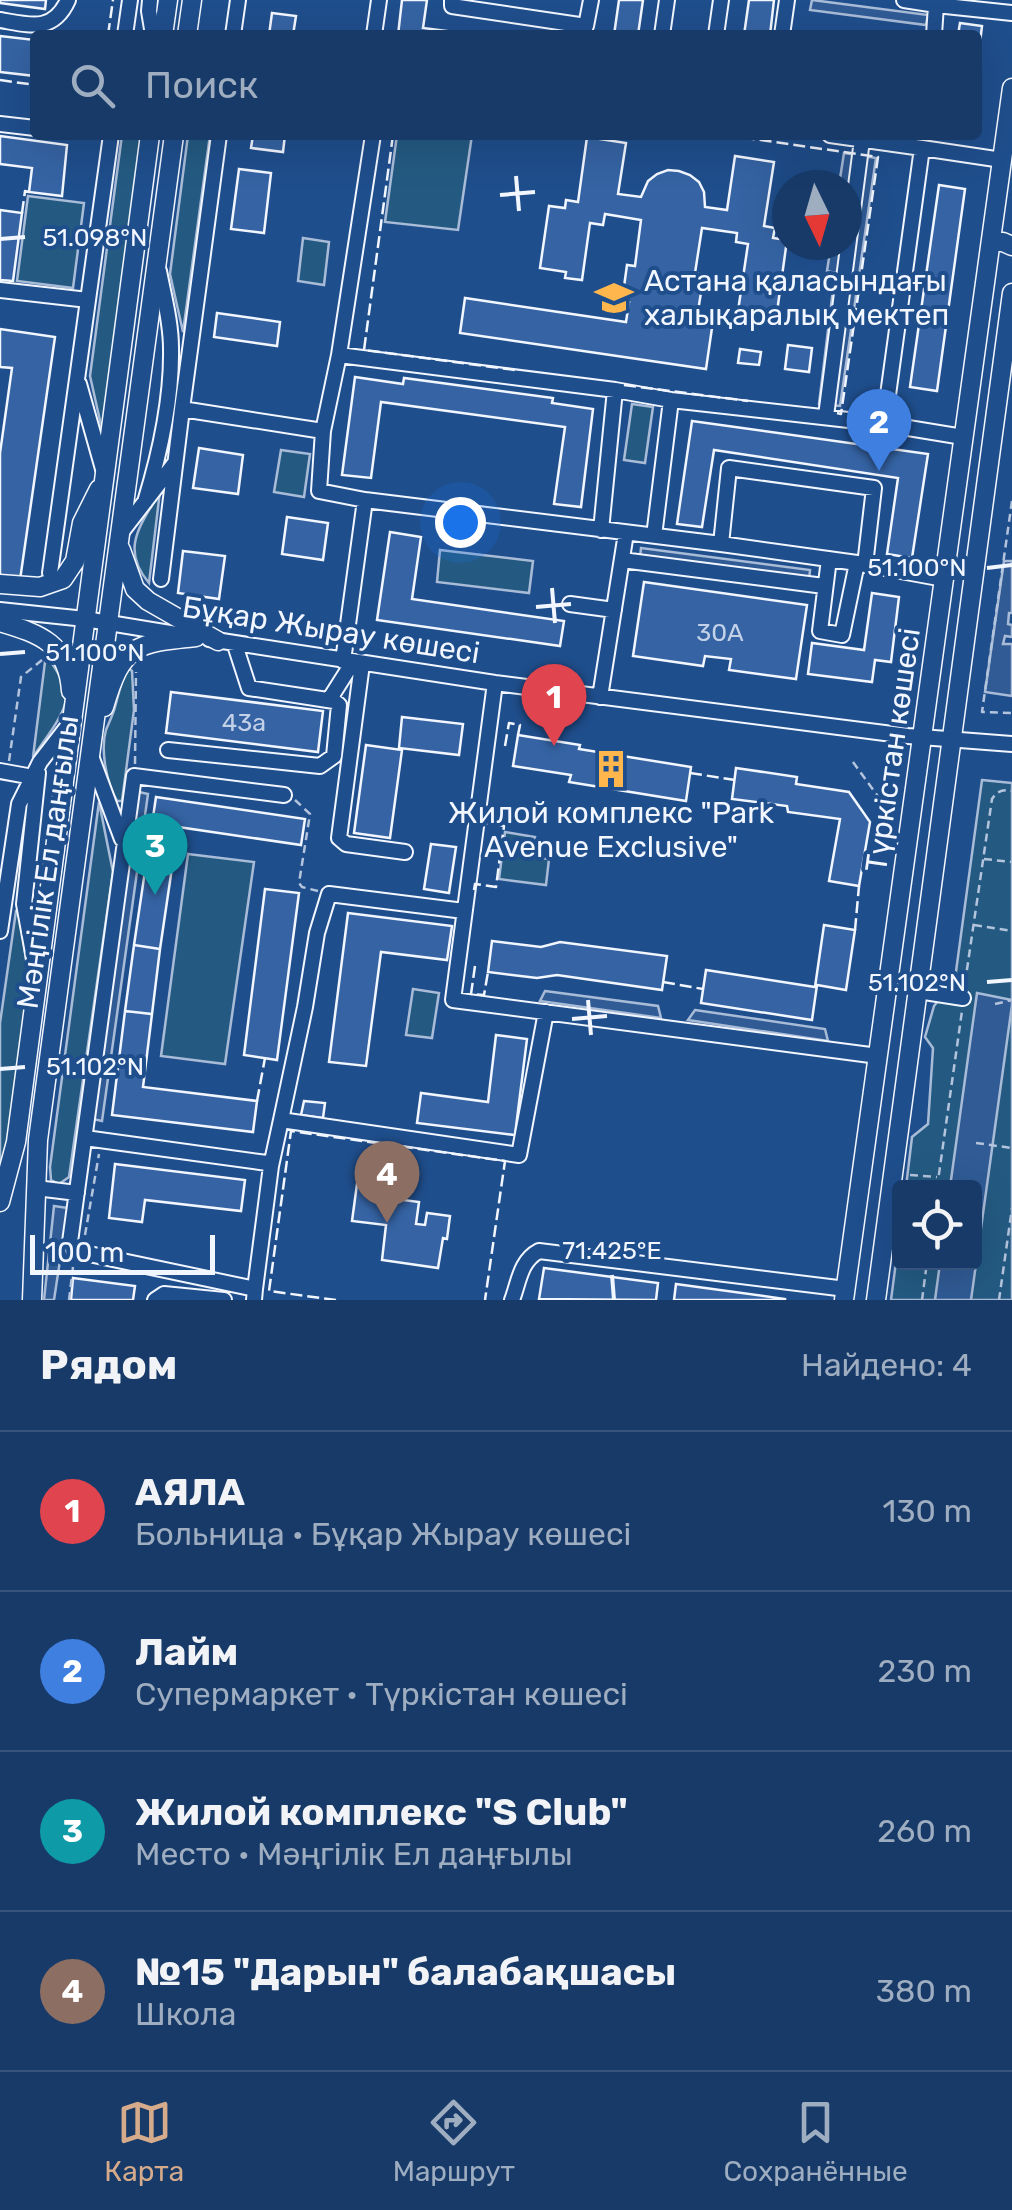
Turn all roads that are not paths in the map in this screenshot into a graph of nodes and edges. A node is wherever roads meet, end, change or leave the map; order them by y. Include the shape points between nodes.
1 (68, 0) edge
2 (130, 0) edge
3 (150, 0) edge
4 (168, 0) edge
5 (192, 0) edge
6 (238, 0) edge
7 (378, 0) edge
8 (392, 0) edge
9 (452, 0) edge
10 (590, 0) edge
11 (668, 0) edge
12 (720, 0) edge
13 (787, 0) edge
14 (904, 0) edge
15 (936, 5) junction
16 (1012, 13) edge
17 (0, 20) edge
18 (126, 30) edge
19 (152, 30) edge
20 (164, 30) edge
21 (189, 30) edge
22 (234, 30) edge
23 (375, 30) edge
24 (663, 30) edge
25 (717, 30) edge
26 (783, 30) edge
27 (934, 30) edge
28 (1012, 88) edge
29 (0, 124) edge
30 (30, 127) edge
31 (106, 140) edge
32 (149, 140) edge
33 (173, 140) edge
34 (218, 140) edge
35 (372, 140) edge
36 (862, 140) joint
37 (922, 148) junction
38 (1002, 160) junction
39 (996, 198) junction
40 (1012, 216) edge
41 (991, 242) junction
42 (1012, 246) edge
43 (157, 262) junction
44 (0, 290) edge
45 (1012, 293) edge
46 (88, 300) junction
47 (1008, 343) edge
48 (338, 355) junction
49 (78, 379) junction
50 (615, 390) junction
51 (671, 400) junction
52 (182, 409) junction
53 (826, 416) junction
54 (884, 424) junction
55 (323, 431) junction
56 (963, 438) junction
57 (174, 464) junction
58 (105, 478) junction
59 (365, 500) junction
60 (145, 502) junction
61 (601, 530) junction
62 (626, 534) junction
63 (654, 536) junction
64 (119, 540) junction
65 (721, 544) junction
66 (829, 559) junction
67 (622, 560) junction
68 (861, 564) junction
69 (50, 573) dead end
70 (161, 579) dead end
71 (944, 579) junction
72 (0, 584) edge
73 (824, 586) junction
74 (570, 604) dead end
75 (0, 610) edge
76 (614, 610) junction
77 (85, 619) junction
78 (0, 622) edge
79 (108, 622) junction
80 (196, 637) junction
81 (226, 643) junction
82 (352, 662) junction
83 (495, 683) junction
84 (600, 697) junction
85 (329, 700) junction
86 (72, 722) junction
87 (922, 738) junction
88 (952, 740) junction
89 (92, 744) junction
90 (1012, 744) edge
91 (168, 750) dead end
92 (40, 762) junction
93 (16, 774) edge
94 (284, 795) road end
95 (124, 844) junction
96 (406, 852) dead end
97 (464, 911) junction
98 (0, 931) edge
99 (38, 977) junction
100 (918, 991) junction
101 (963, 998) dead end
102 (546, 1012) junction
103 (878, 1056) junction
104 (281, 1120) junction
105 (85, 1138) junction
106 (272, 1166) junction
107 (3, 1180) edge
108 (36, 1188) junction
109 (78, 1193) junction
110 (0, 1202) edge
111 (845, 1294) edge
112 (254, 1295) edge
113 (32, 1300) edge
114 (156, 1300) edge
115 (224, 1300) edge
116 (512, 1300) edge
117 (876, 1300) edge

1 - 17 street via 58,17 40,26
2 - 18 street
3 - 19 street
4 - 20 main road
5 - 21 main road
6 - 22 street
7 - 8 street
7 - 23 street
9 - 10 street via 452,6 586,26
11 - 24 street
12 - 25 street
13 - 26 street
14 - 15 street
15 - 16 street
15 - 27 street
28 - 38 main road, Түркістан көшесі
29 - 30 street
31 - 46 street
32 - 58 main road, Мәңгілік Ел даңғылы
33 - 43 main road, Мәңгілік Ел даңғылы
34 - 52 street
35 - 48 street
36 - 37 street
36 - 53 street
37 - 38 street
37 - 54 street
38 - 39 main road, Түркістан көшесі
39 - 40 main road via 1000,212
39 - 41 main road, Түркістан көшесі
41 - 42 main road
41 - 56 main road, Түркістан көшесі
43 - 60 street via 171,350
43 - 64 main road, Мәңгілік Ел даңғылы
44 - 46 street
45 - 47 main road, Түркістан көшесі
46 - 49 street
47 - 88 main road, Түркістан көшесі
48 - 50 street
48 - 55 street
49 - 58 street
49 - 69 street
50 - 51 street
50 - 61 street
51 - 53 street
51 - 63 street
52 - 55 street
52 - 57 street
53 - 54 street
54 - 56 street
55 - 59 street via 319,491
56 - 71 main road, Түркістан көшесі
57 - 60 street
57 - 70 street
58 - 72 main road via 63,578 40,588
58 - 77 main road, Мәңгілік Ел даңғылы
59 - 61 street
59 - 82 street
60 - 64 street
61 - 62 street
62 - 63 street
62 - 67 street
63 - 65 street
64 - 79 main road, Мәңгілік Ел даңғылы
64 - 81 main road via 136,588 148,601
65 - 66 street
65 - 68 street via 729,468 874,488
66 - 68 street
66 - 73 street
67 - 73 street
67 - 76 street
68 - 71 street
68 - 73 street via 842,635 820,631
71 - 87 main road, Түркістан көшесі
74 - 76 street
75 - 77 street, Бұқар Жырау көшесі
76 - 84 street
77 - 79 street, Бұқар Жырау көшесі
77 - 86 main road, Мәңгілік Ел даңғылы
78 - 86 main road via 45,638 60,652 70,675
79 - 80 street, Бұқар Жырау көшесі
79 - 89 main road, Мәңгілік Ел даңғылы
80 - 81 street, Бұқар Жырау көшесі
80 - 89 main road via 153,641 124,657
81 - 82 street, Бұқар Жырау көшесі
81 - 85 street via 249,688
82 - 83 street, Бұқар Жырау көшесі
82 - 85 street
82 - 96 street via 340,838
83 - 84 street, Бұқар Жырау көшесі
83 - 97 street
84 - 87 street, Бұқар Жырау көшесі
85 - 91 street via 340,714 334,756 320,766
86 - 92 street
86 - 99 main road, Мәңгілік Ел даңғылы
87 - 88 street, Бұқар Жырау көшесі
87 - 103 main road, Түркістан көшесі
88 - 90 street, Бұқар Жырау көшесі
88 - 100 main road, Түркістан көшесі
89 - 95 street
89 - 108 main road, Мәңгілік Ел даңғылы
92 - 93 street
92 - 99 street via 24,904
93 - 98 street via 19,804
94 - 95 street via 134,776
95 - 105 street
97 - 102 street via 452,1000
97 - 104 street via 329,894
99 - 107 main road, Мәңгілік Ел даңғылы via 16,1142
100 - 101 street
100 - 117 main road, Түркістан көшесі
102 - 103 street
102 - 104 street via 519,1155
103 - 111 main road, Түркістан көшесі
104 - 106 street
105 - 106 street
105 - 109 street
106 - 112 street
107 - 110 main road, Мәңгілік Ел даңғылы
108 - 109 street
108 - 113 main road, Мәңгілік Ел даңғылы
109 - 112 street via 73,1247
111 - 116 street via 538,1252 524,1265
114 - 115 street via 164,1294

